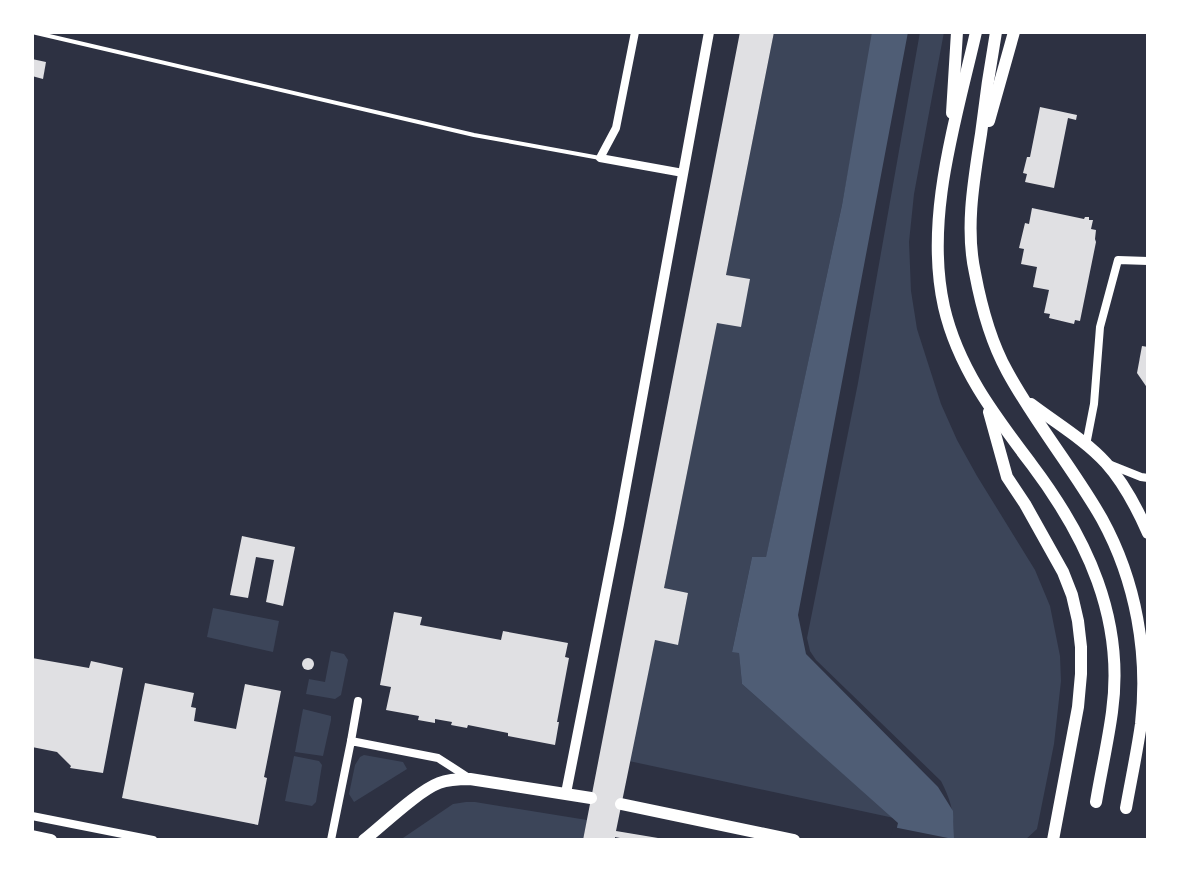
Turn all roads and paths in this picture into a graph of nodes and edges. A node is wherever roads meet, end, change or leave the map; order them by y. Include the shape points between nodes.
1 (32, 32) edge
2 (635, 32) edge
3 (709, 32) edge
4 (957, 32) edge
5 (976, 32) edge
6 (996, 32) edge
7 (1014, 32) edge
8 (949, 153) junction
9 (600, 158) junction
10 (976, 167) junction
11 (683, 173) junction
12 (1148, 261) edge
13 (1023, 399) junction
14 (987, 405) junction
15 (1086, 445) junction
16 (1106, 462) junction
17 (1148, 478) edge
18 (1148, 533) edge
19 (358, 701) dead end
20 (351, 741) junction
21 (470, 779) junction
22 (566, 793) junction
23 (591, 798) dead end
24 (1096, 802) dead end
25 (621, 804) dead end
26 (1126, 808) dead end
27 (32, 816) edge
28 (382, 826) junction
29 (32, 836) edge
30 (51, 840) edge
31 (153, 840) edge
32 (331, 840) edge
33 (364, 840) edge
34 (376, 840) edge
35 (794, 840) edge
36 (1053, 840) edge

1 - 9 lane via 474,135
2 - 9 street via 616,128
3 - 11 street
4 - 8 main road
5 - 8 main road
6 - 10 main road
7 - 10 main road
8 - 14 main road via 939,210 939,276 955,343
9 - 11 street
10 - 13 main road via 970,224 974,271 1005,368
11 - 22 street
12 - 15 street via 1118,260 1100,327
13 - 15 main road
13 - 26 main road via 1103,521 1137,613 1141,724
14 - 24 main road via 1053,492 1104,594 1115,665 1113,711
14 - 36 main road via 1007,477 1063,572 1078,621 1080,685
15 - 16 main road
16 - 17 street
16 - 18 main road
19 - 20 street
20 - 21 street via 438,758
20 - 32 street
21 - 22 main road
21 - 28 main road via 437,784
22 - 23 main road
25 - 35 main road
27 - 31 street
28 - 33 main road
28 - 34 main road
29 - 30 main road

